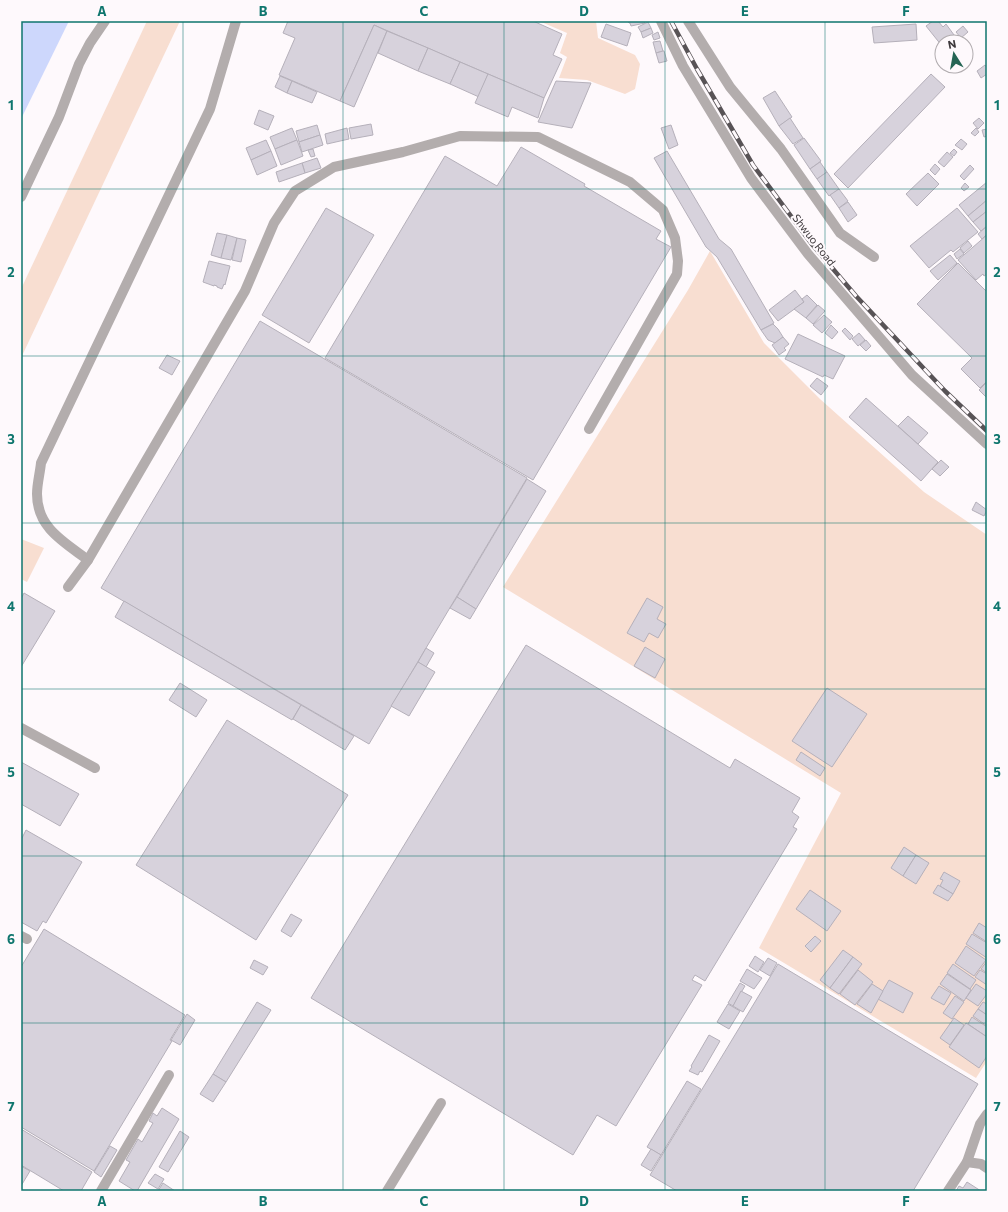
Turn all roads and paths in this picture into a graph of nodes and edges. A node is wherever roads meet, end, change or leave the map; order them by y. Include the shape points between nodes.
1 (105, 21) edge
2 (236, 21) edge
3 (661, 21) edge
4 (688, 21) edge
5 (21, 197) edge
6 (874, 257) dead end
7 (589, 429) dead end
8 (987, 444) edge
9 (88, 560) junction
10 (68, 587) dead end
11 (21, 728) edge
12 (95, 768) dead end
13 (169, 1075) dead end
14 (441, 1103) dead end
15 (987, 1114) edge
16 (966, 1162) junction
17 (987, 1168) edge
18 (101, 1191) edge
19 (388, 1191) edge
20 (948, 1191) edge

1 - 5 street via 79,64 59,117
2 - 9 street via 210,108 41,463 37,494 41,516 52,532
3 - 8 street, Shwuo Road via 683,66 751,178 808,254 912,375
4 - 6 street via 730,87 781,149 840,233
7 - 9 street via 676,274 678,261 675,238 663,210 630,182 538,137 460,136 334,167 295,191 274,223 245,291
9 - 10 street
11 - 12 street
13 - 18 street
14 - 19 street
15 - 16 street via 980,1124
16 - 17 street
16 - 20 street

